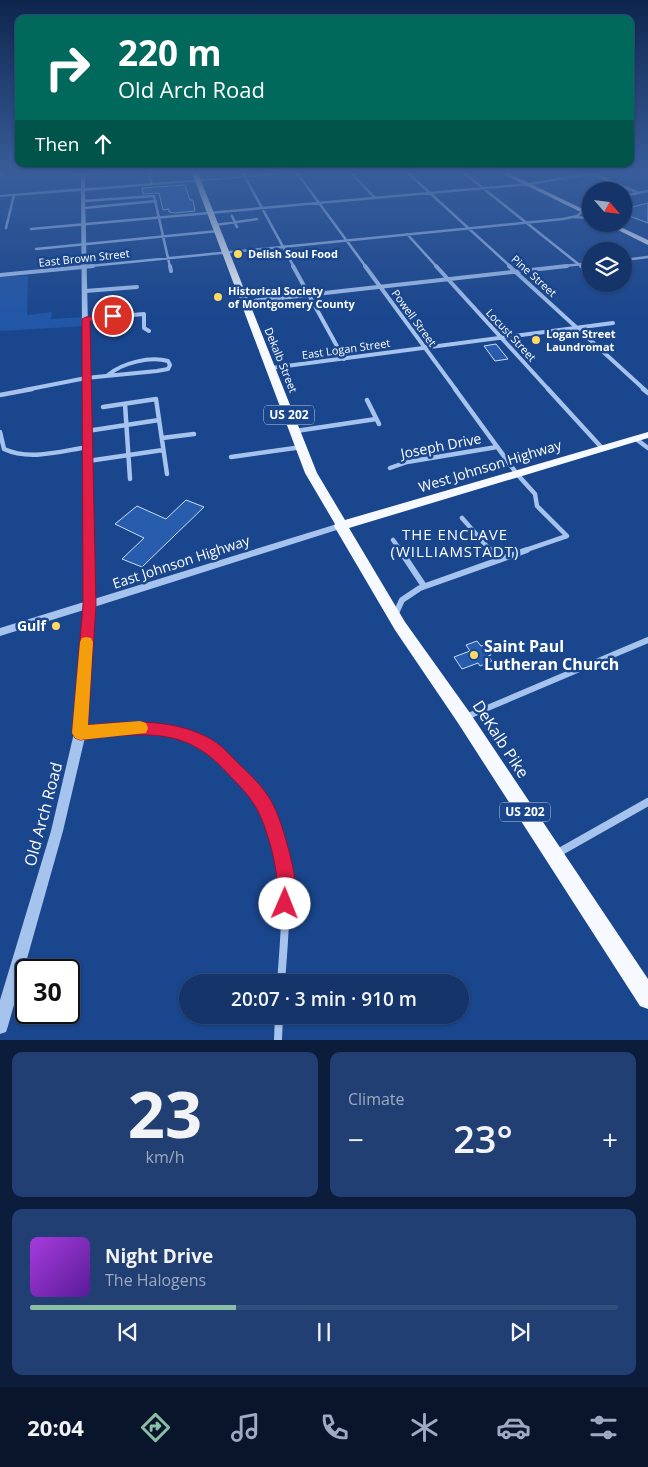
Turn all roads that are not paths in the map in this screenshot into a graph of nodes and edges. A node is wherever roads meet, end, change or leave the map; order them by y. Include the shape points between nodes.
1 (234, 221) edge
2 (8, 222) edge
3 (110, 222) edge
4 (160, 222) edge
5 (214, 222) edge
6 (233, 222) edge
7 (270, 222) edge
8 (333, 222) edge
9 (461, 222) edge
10 (526, 222) junction
11 (531, 222) edge
12 (84, 224) junction
13 (237, 227) dead end
14 (6, 228) dead end
15 (217, 228) junction
16 (468, 228) junction
17 (31, 229) dead end
18 (625, 232) edge
19 (407, 234) junction
20 (163, 237) junction
21 (347, 240) junction
22 (648, 243) edge
23 (83, 244) junction
24 (284, 247) junction
25 (36, 249) dead end
26 (226, 252) junction
27 (648, 257) edge
28 (168, 258) junction
29 (632, 259) edge
30 (580, 264) joint
31 (84, 267) junction
32 (171, 271) dead end
33 (516, 272) junction
34 (1, 275) edge
35 (448, 280) junction
36 (137, 287) dead end
37 (381, 287) junction
38 (85, 291) junction
39 (310, 295) junction
40 (244, 302) junction
41 (86, 319) junction
42 (614, 323) dead end
43 (578, 328) junction
44 (150, 331) dead end
45 (502, 338) junction
46 (424, 348) junction
47 (344, 358) junction
48 (271, 368) junction
49 (108, 375) junction
50 (86, 378) junction
51 (648, 393) edge
52 (0, 395) edge
53 (367, 400) dead end
54 (125, 404) junction
55 (103, 407) dead end
56 (376, 419) junction
57 (159, 420) junction
58 (379, 424) dead end
59 (126, 425) junction
60 (88, 431) junction
61 (296, 431) junction
62 (0, 432) edge
63 (194, 434) dead end
64 (648, 435) edge
65 (162, 438) junction
66 (636, 439) junction
67 (88, 447) junction
68 (302, 447) junction
69 (497, 447) junction
70 (602, 448) junction
71 (648, 448) edge
72 (164, 450) junction
73 (128, 455) junction
74 (231, 457) dead end
75 (88, 461) junction
76 (390, 468) dead end
77 (167, 474) dead end
78 (517, 474) junction
79 (130, 480) dead end
80 (462, 518) dead end
81 (340, 526) junction
82 (392, 540) dead end
83 (498, 560) junction
84 (424, 586) junction
85 (89, 605) junction
86 (400, 626) junction
87 (0, 632) edge
88 (648, 640) edge
89 (464, 718) junction
90 (80, 733) junction
91 (648, 802) edge
92 (553, 855) junction
93 (281, 974) edge
94 (648, 998) edge
95 (279, 1024) edge
96 (0, 1026) edge
97 (278, 1040) edge

1 - 13 street
2 - 14 street
3 - 12 street
4 - 20 street
5 - 15 highway, Dekalb Street / US 202
6 - 15 street
7 - 24 street
8 - 21 street, Powell Street
9 - 16 street, Pine Street
10 - 11 street, East Brown Street
10 - 16 street, East Brown Street
10 - 30 street
12 - 17 street
12 - 23 street, Old Arch Road
15 - 20 street
15 - 26 highway, Dekalb Street / US 202
16 - 19 street, East Brown Street
16 - 33 street, Pine Street
18 - 22 highway
19 - 21 street, East Brown Street
19 - 35 street, Locust Street
20 - 23 street
20 - 28 street
21 - 24 street, East Brown Street
21 - 37 street, Powell Street
23 - 25 street
23 - 31 street, Old Arch Road
24 - 26 street, East Brown Street
24 - 39 street
26 - 28 street, East Brown Street
26 - 40 highway, Dekalb Street / US 202
27 - 29 street
28 - 31 street, East Brown Street
28 - 32 street
30 - 33 street
31 - 34 street, East Brown Street
31 - 38 street, Old Arch Road
33 - 35 street
33 - 43 street, Pine Street
35 - 37 street
35 - 45 street, Locust Street
36 - 38 street
37 - 39 street
37 - 46 street, Powell Street
38 - 41 street, Old Arch Road
39 - 40 street
39 - 47 street
40 - 48 highway, Dekalb Street / US 202
41 - 44 street via 144,314 144,328
41 - 50 street, Old Arch Road
42 - 43 street, East Logan Street
43 - 45 street, East Logan Street
43 - 51 street, Pine Street
45 - 46 street, East Logan Street
45 - 70 street, Locust Street
46 - 47 street, East Logan Street
46 - 69 street, Powell Street
47 - 48 street, East Logan Street
48 - 61 highway, Dekalb Street / US 202
49 - 49 street via 157,371 170,366 168,361 159,358 120,366
49 - 50 street
50 - 52 street
50 - 60 street, Old Arch Road
53 - 56 street
54 - 55 street
54 - 57 street via 156,399
54 - 59 street
56 - 58 street
56 - 61 street
57 - 59 street
57 - 65 street
59 - 60 street
59 - 73 street
60 - 67 street, Old Arch Road
61 - 68 highway, Dekalb Street / US 202
62 - 67 street via 4,449 15,454
63 - 65 street
64 - 66 highway, West Johnson Highway
65 - 72 street
66 - 70 highway, West Johnson Highway
66 - 71 street
67 - 75 street, Old Arch Road
68 - 74 street
68 - 81 highway, Dekalb Street / US 202 via 311,473
69 - 76 street, Joseph Drive via 407,462
69 - 78 street, Powell Street
70 - 78 highway, West Johnson Highway
72 - 73 street
72 - 77 street
73 - 75 street
73 - 79 street
75 - 85 street, Old Arch Road
78 - 81 highway, West Johnson Highway
78 - 83 street, Powell Street via 535,494 537,506 566,536
80 - 83 street
81 - 85 street, East Johnson Highway
81 - 86 highway, DeKalb Pike / US 202
82 - 84 street
83 - 84 street
84 - 86 street via 411,592 400,603 396,610
85 - 87 street, East Johnson Highway
85 - 90 street, Old Arch Road
86 - 89 highway, DeKalb Pike / US 202
88 - 89 street
89 - 92 highway, DeKalb Pike / US 202
90 - 93 street via 132,728 180,734 216,751 260,796 271,817 283,860 286,885
90 - 96 street, Old Arch Road via 57,831
91 - 92 street
92 - 94 highway, DeKalb Pike / US 202
95 - 97 street

